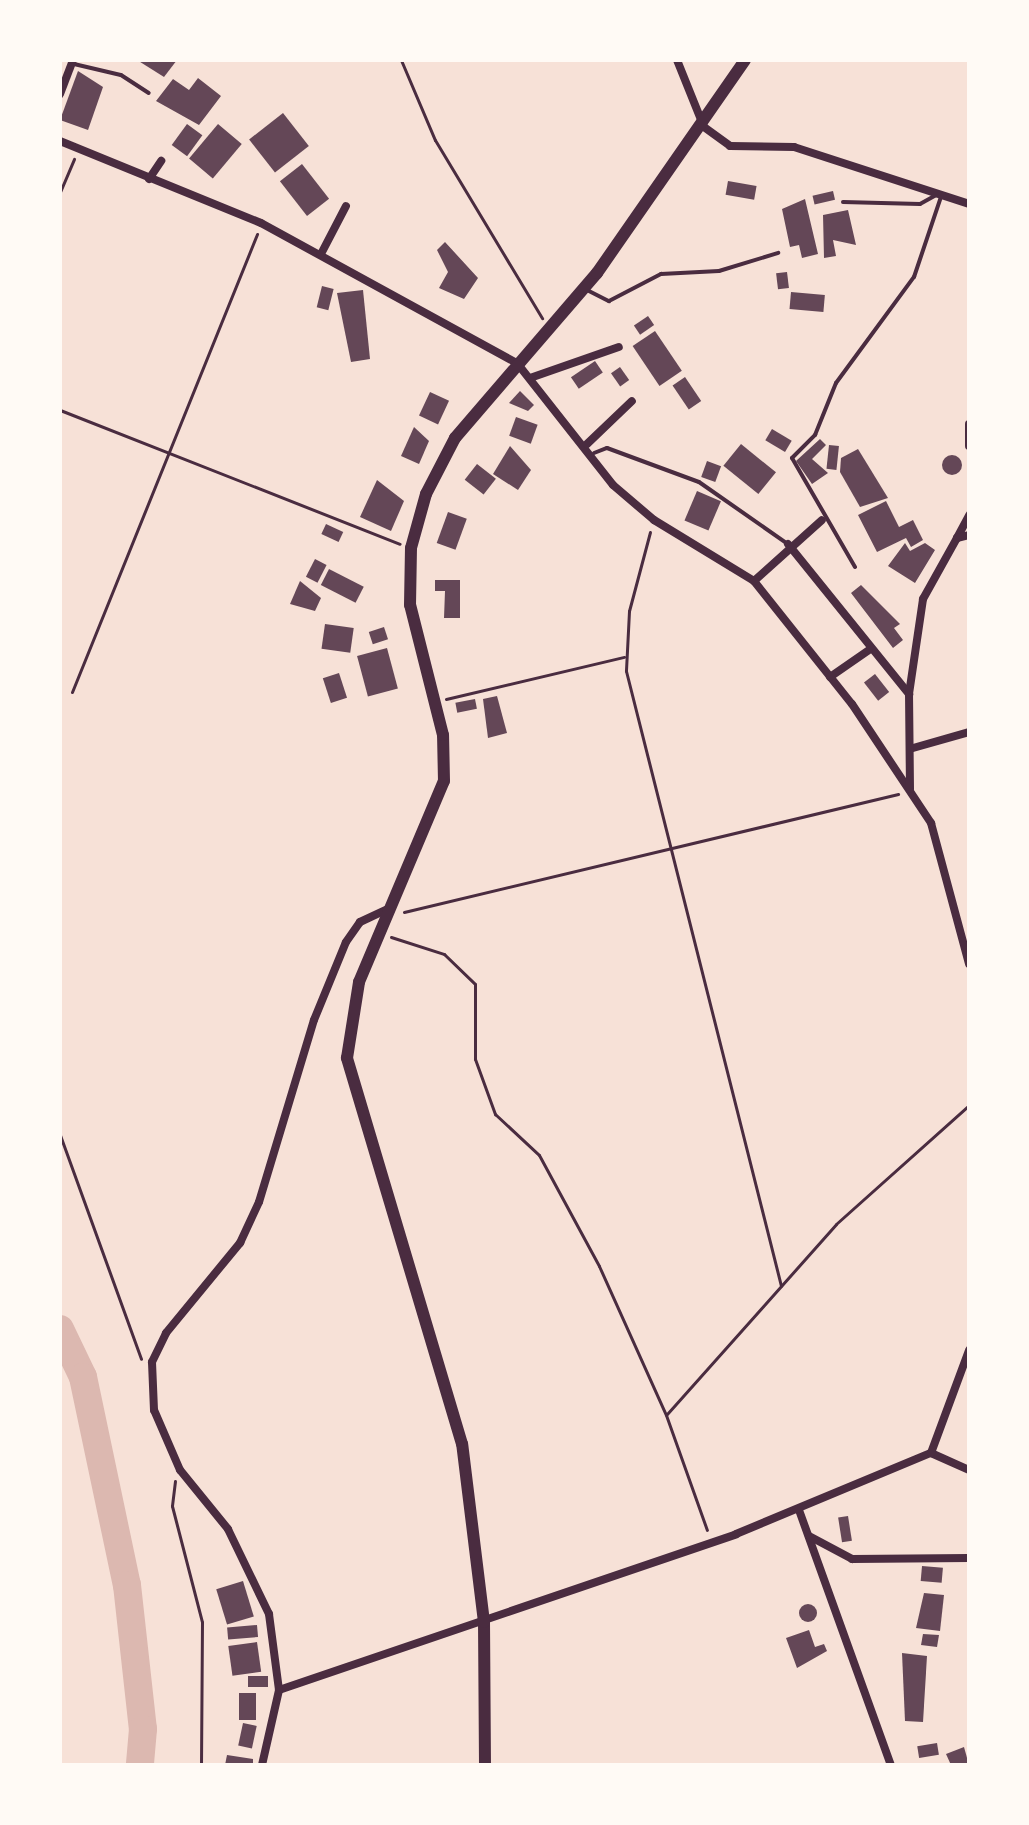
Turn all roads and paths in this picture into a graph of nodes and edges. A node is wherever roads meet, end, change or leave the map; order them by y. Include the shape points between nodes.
1 (401, 60) edge
2 (677, 60) edge
3 (745, 60) edge
4 (72, 62) edge
5 (149, 93) dead end
6 (60, 94) edge
7 (704, 127) junction
8 (60, 141) edge
9 (78, 149) junction
10 (161, 161) dead end
11 (149, 179) junction
12 (60, 192) edge
13 (938, 196) junction
14 (843, 202) dead end
15 (969, 204) edge
16 (346, 206) dead end
17 (261, 223) junction
18 (778, 253) dead end
19 (321, 254) junction
20 (583, 288) junction
21 (549, 327) junction
22 (619, 347) dead end
23 (517, 363) junction
24 (530, 378) junction
25 (632, 401) dead end
26 (60, 410) edge
27 (969, 424) edge
28 (587, 444) junction
29 (969, 446) edge
30 (169, 452) junction
31 (594, 453) junction
32 (969, 515) edge
33 (654, 520) junction
34 (822, 520) junction
35 (969, 535) edge
36 (957, 538) junction
37 (788, 544) junction
38 (411, 548) junction
39 (855, 567) dead end
40 (754, 581) junction
41 (869, 650) junction
42 (624, 657) junction
43 (830, 677) junction
44 (72, 692) dead end
45 (909, 694) junction
46 (434, 702) junction
47 (969, 732) edge
48 (913, 748) junction
49 (910, 789) junction
50 (671, 848) junction
51 (393, 907) junction
52 (388, 935) dead end
53 (969, 964) edge
54 (969, 1105) edge
55 (60, 1135) edge
56 (781, 1286) junction
57 (969, 1350) edge
58 (149, 1385) junction
59 (666, 1415) junction
60 (931, 1453) junction
61 (178, 1462) junction
62 (969, 1470) edge
63 (799, 1510) junction
64 (808, 1535) junction
65 (710, 1543) junction
66 (969, 1558) edge
67 (484, 1622) junction
68 (279, 1690) junction
69 (201, 1765) edge
70 (262, 1765) edge
71 (485, 1765) edge
72 (891, 1765) edge

1 - 21 path via 435,140
2 - 7 street
3 - 7 main road
4 - 5 lane via 121,75
4 - 6 street
7 - 13 street via 730,146 794,147
7 - 20 main road
8 - 9 street
9 - 11 street
9 - 12 path
10 - 11 street
11 - 17 street
13 - 14 lane via 920,204
13 - 15 street
13 - 34 lane via 914,277 836,383 815,435 792,458
16 - 19 street
17 - 19 street
17 - 30 path
18 - 20 lane via 719,271 661,274 609,301
19 - 23 street
20 - 21 main road
21 - 23 main road
22 - 24 street
23 - 24 street
23 - 38 main road via 438,468
24 - 28 street
25 - 28 street
26 - 30 path
27 - 29 street
28 - 31 street
30 - 38 path
30 - 44 path
31 - 33 street via 613,485
31 - 37 lane via 607,448 699,482
32 - 36 street
33 - 40 street
33 - 42 path
34 - 37 street
34 - 39 lane
35 - 36 street
36 - 45 street via 923,599
37 - 40 street
37 - 41 street
38 - 46 main road via 410,605
40 - 43 street
41 - 43 street
41 - 45 street
42 - 46 path
42 - 50 path
43 - 49 street
45 - 48 street
46 - 51 main road via 445,751 442,794
47 - 48 street
48 - 49 street
49 - 50 path
49 - 53 street via 931,823
50 - 51 path via 406,913
50 - 56 path
51 - 58 street via 360,922 346,942 314,1020 259,1202 224,1265 158,1346
51 - 67 main road via 351,1003 347,1058 462,1444
52 - 59 path via 444,954 475,984 475,1059 495,1114 539,1155
54 - 56 path via 836,1224
55 - 58 path
56 - 59 path
57 - 60 street
58 - 61 street
59 - 65 path
60 - 62 street
60 - 63 street
61 - 68 street via 228,1529 269,1614
61 - 69 path via 172,1506 202,1622
63 - 64 street
63 - 65 street
64 - 66 street via 852,1559
64 - 72 street
65 - 67 street
67 - 68 street
67 - 71 main road
68 - 70 street

